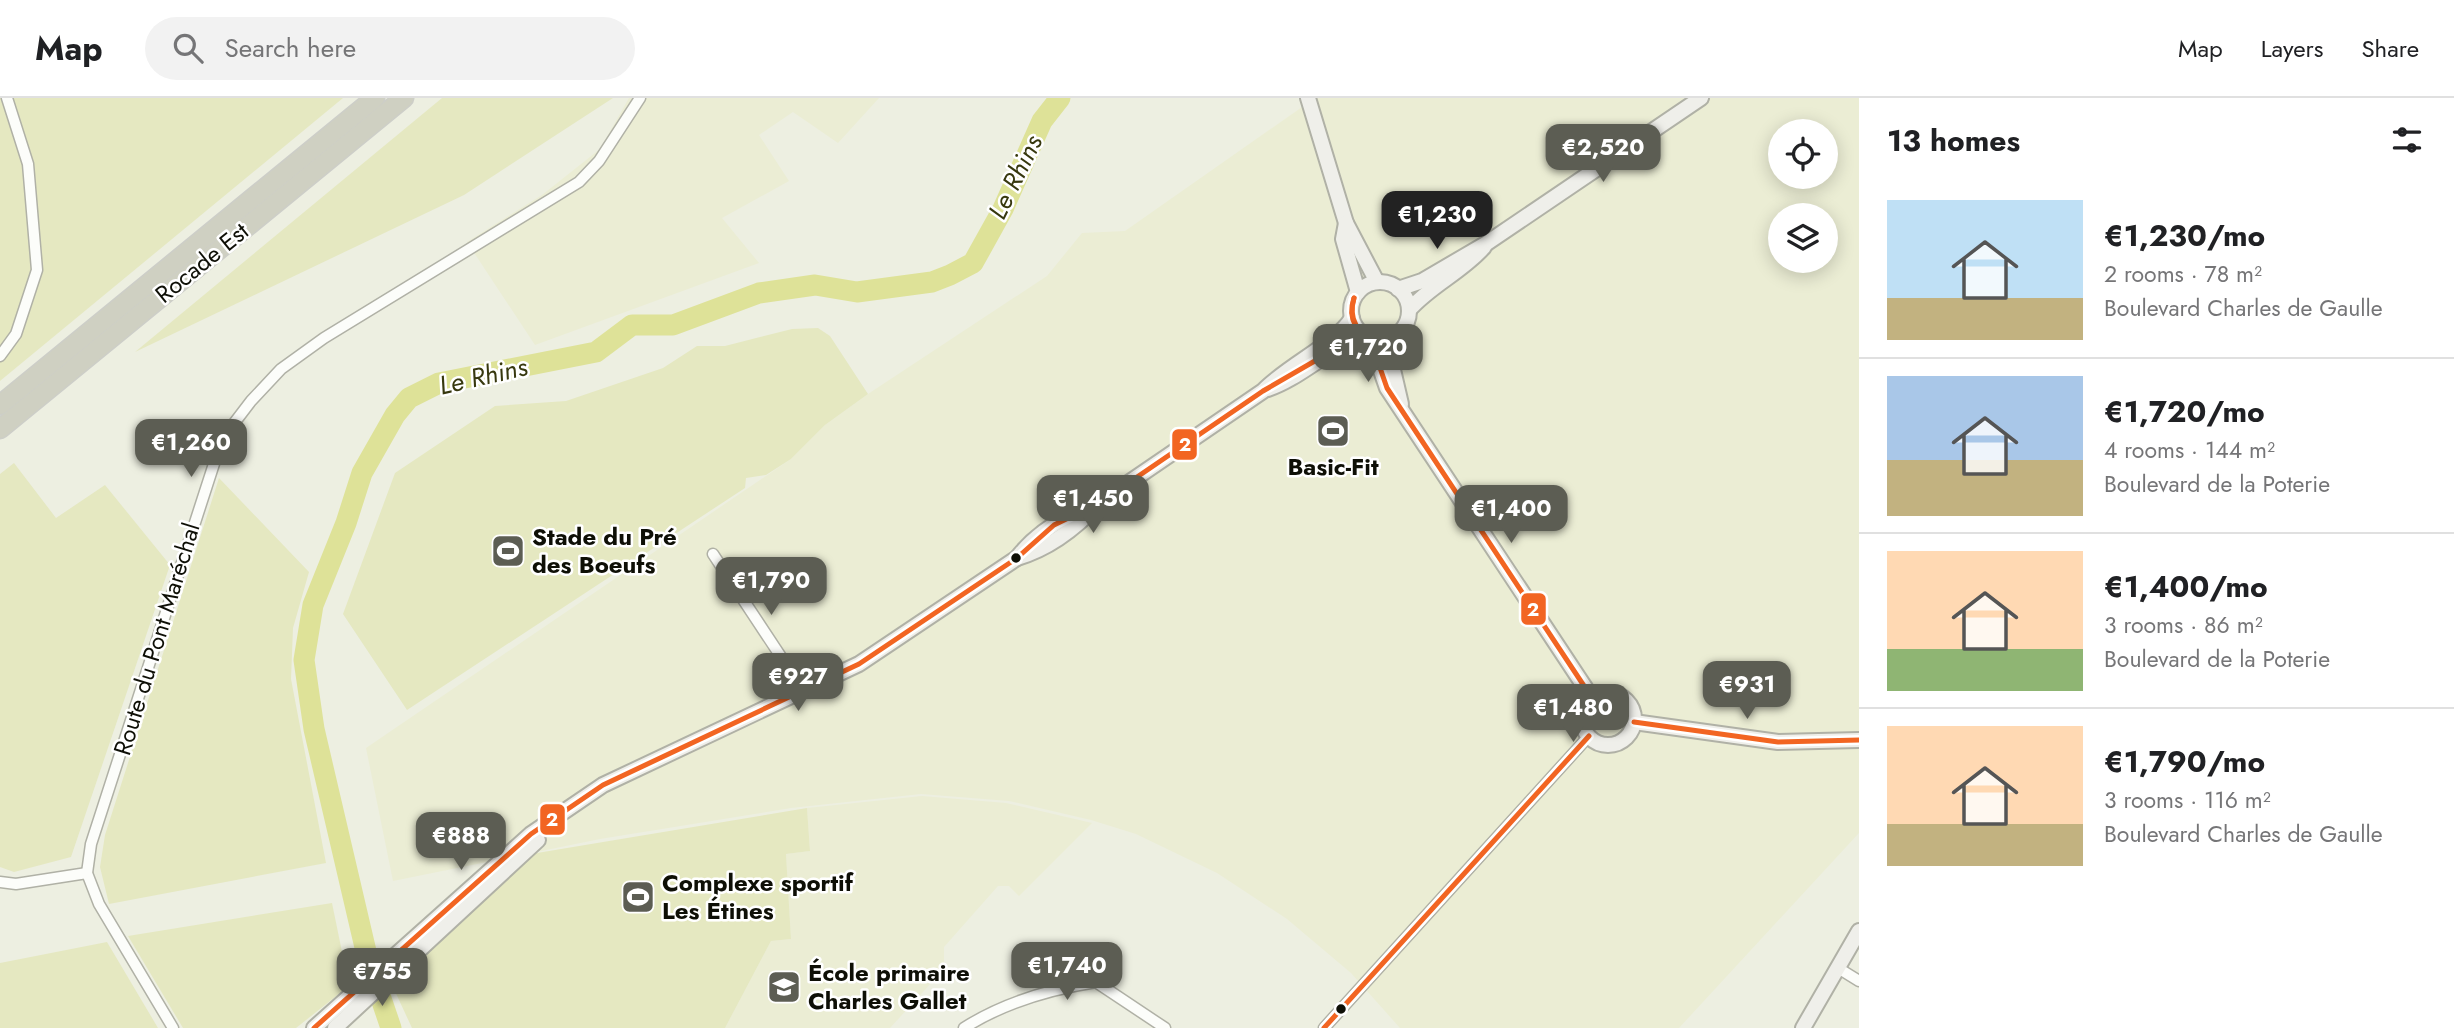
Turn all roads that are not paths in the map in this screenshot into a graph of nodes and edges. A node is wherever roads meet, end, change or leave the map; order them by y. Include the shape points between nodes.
1 (7, 98) edge
2 (375, 98) edge
3 (404, 98) edge
4 (640, 98) edge
5 (1308, 98) edge
6 (1701, 98) edge
7 (1346, 223) junction
8 (1487, 243) junction
9 (1377, 282) junction
10 (1398, 289) junction
11 (1358, 292) junction
12 (1409, 310) junction
13 (1352, 318) junction
14 (1395, 336) junction
15 (1368, 338) junction
16 (0, 356) edge
17 (1263, 391) junction
18 (0, 405) edge
19 (1402, 409) junction
20 (0, 429) edge
21 (713, 554) dead end
22 (800, 693) junction
23 (1592, 698) junction
24 (1633, 722) junction
25 (1589, 736) junction
26 (1859, 740) edge
27 (88, 873) junction
28 (0, 882) edge
29 (1859, 931) edge
30 (1838, 968) junction
31 (1859, 981) edge
32 (344, 1011) junction
33 (1808, 1026) edge
34 (173, 1028) edge
35 (314, 1028) edge
36 (335, 1028) edge
37 (964, 1028) edge
38 (1165, 1028) edge
39 (1324, 1028) edge

1 - 16 street via 28,164 37,271 16,334
2 - 18 highway, Rocade Est
3 - 20 highway, Rocade Est
4 - 27 street, Route du Pont Maréchal via 600,161 579,182 324,338 281,369 222,439 91,844
5 - 7 street
6 - 8 street
7 - 9 street
7 - 11 street via 1343,239
8 - 10 street via 1422,281
8 - 12 street
9 - 10 street
9 - 11 street
10 - 12 street
11 - 13 street
12 - 14 street via 1405,326
13 - 15 street
13 - 17 street via 1341,332 1281,372
14 - 15 street via 1384,341
14 - 19 street via 1391,361
15 - 17 street via 1344,345 1288,382
15 - 19 street via 1387,388
17 - 22 street via 1099,503 1077,510 1029,543 1017,558 859,664
19 - 23 street
21 - 22 street via 797,681
22 - 32 street via 603,785 513,849
23 - 24 street via 1608,693 1624,698 1632,709
23 - 25 street via 1582,721
24 - 25 street via 1620,742 1604,744
24 - 26 street via 1777,742
25 - 39 street
27 - 28 street via 16,884
27 - 34 street, Route du Pont Maréchal via 99,904
29 - 30 street
30 - 31 street
30 - 33 street
32 - 35 street
32 - 36 street
37 - 38 street via 1009,1005 1066,986 1097,982

